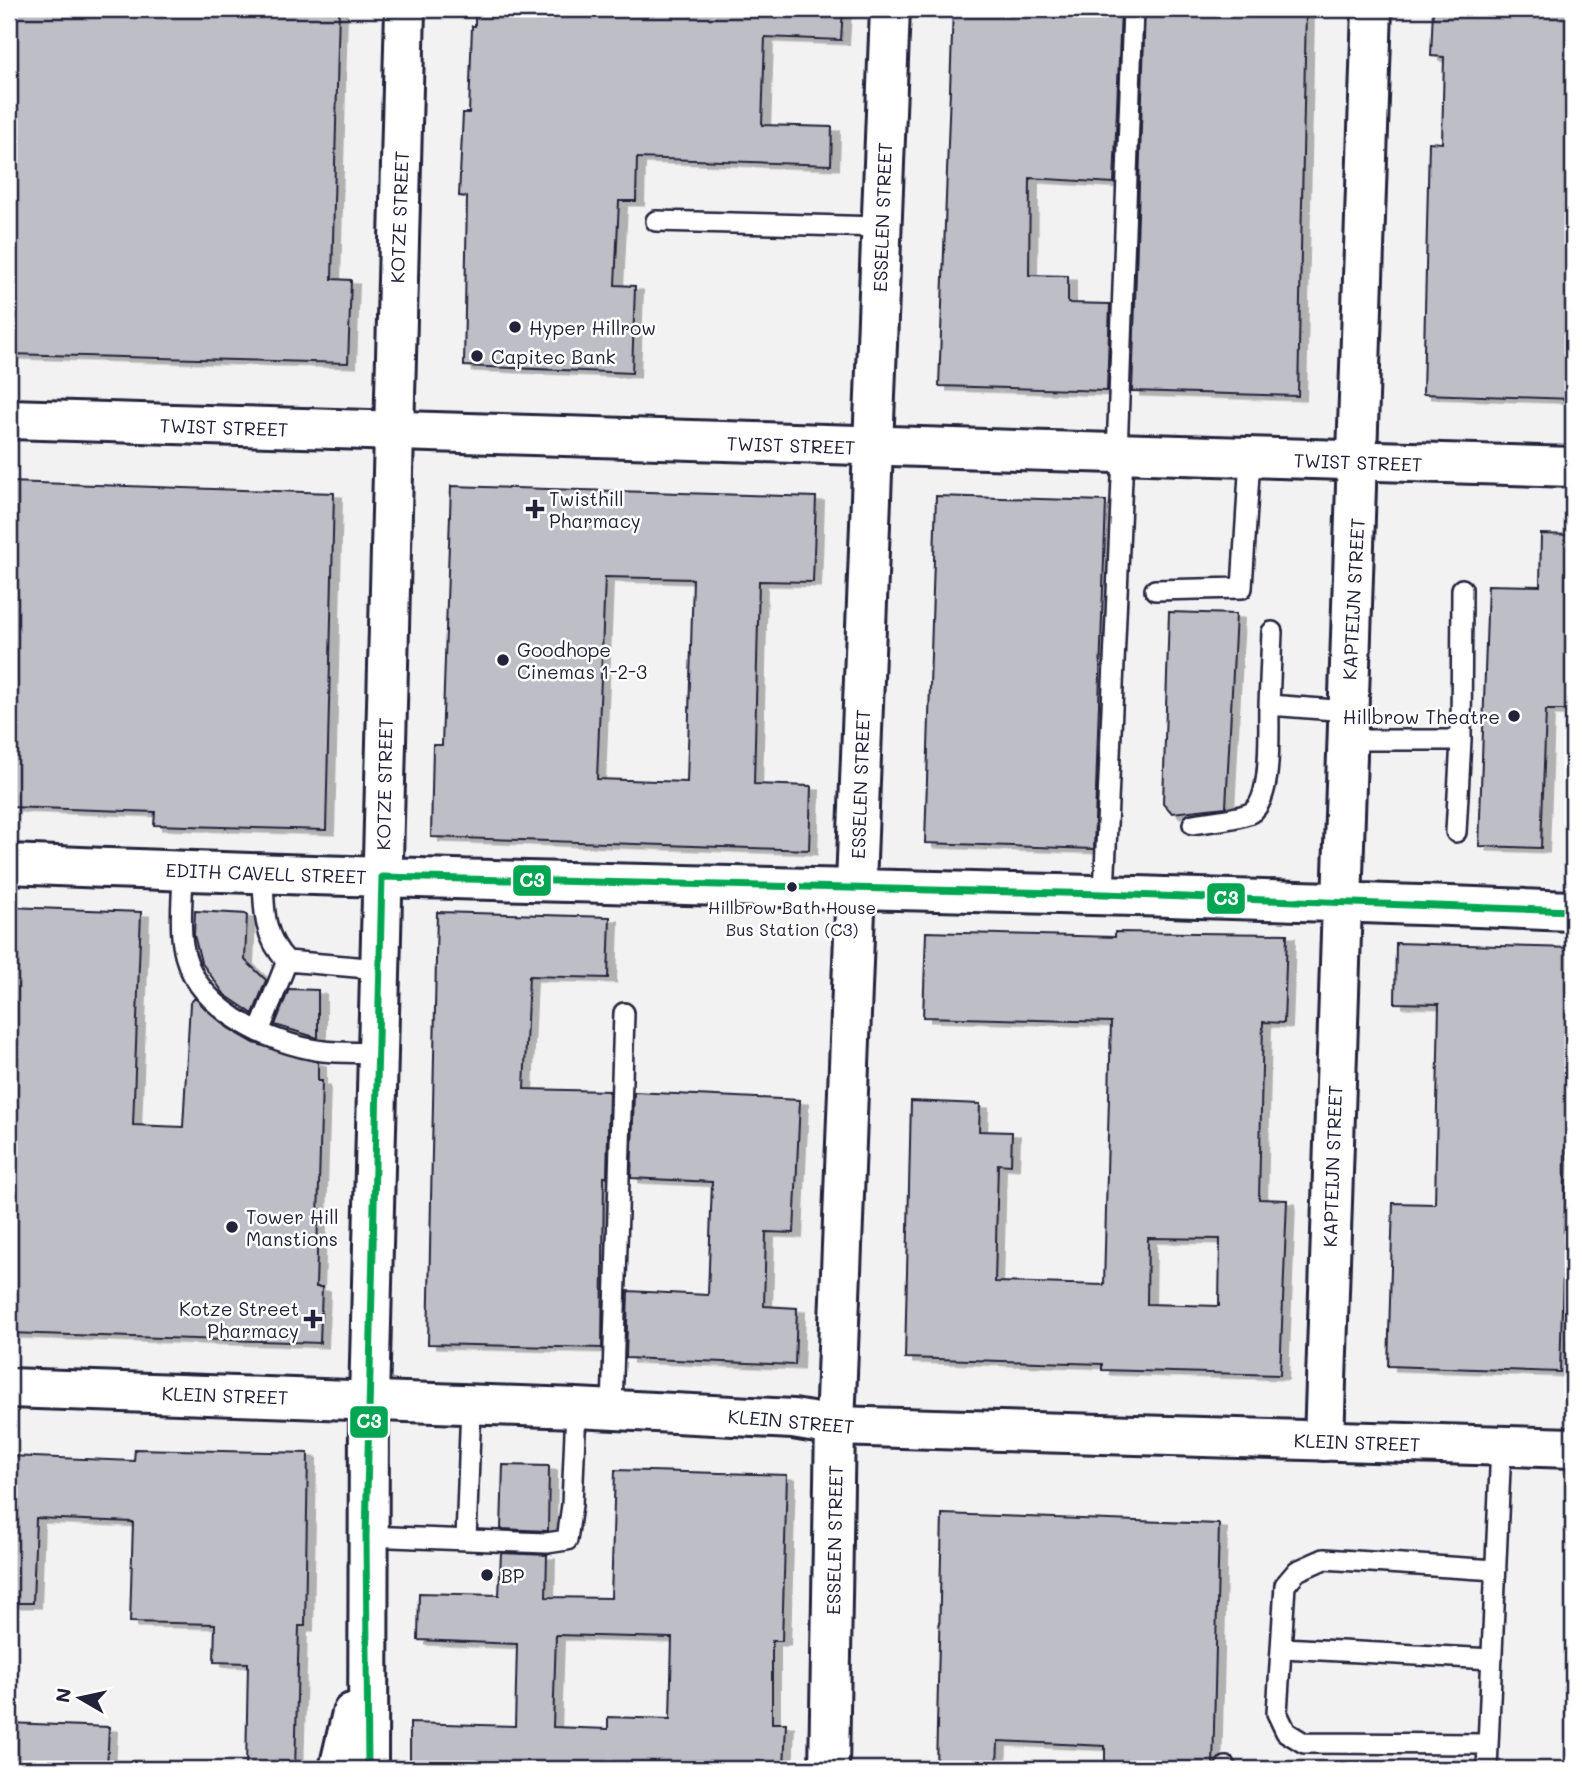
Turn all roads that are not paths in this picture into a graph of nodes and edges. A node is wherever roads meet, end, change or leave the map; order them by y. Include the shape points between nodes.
1 (405, 9) edge
2 (890, 9) edge
3 (1133, 9) edge
4 (1372, 9) edge
5 (656, 220) dead end
6 (881, 227) junction
7 (9, 419) edge
8 (393, 433) junction
9 (873, 448) junction
10 (1120, 454) junction
11 (1250, 458) junction
12 (1359, 460) junction
13 (1573, 467) edge
14 (1462, 589) dead end
15 (1155, 590) dead end
16 (1272, 632) dead end
17 (1269, 705) junction
18 (1347, 726) junction
19 (1461, 740) junction
20 (1193, 824) dead end
21 (1456, 832) dead end
22 (9, 864) edge
23 (183, 870) junction
24 (263, 873) junction
25 (382, 877) junction
26 (856, 887) junction
27 (1104, 894) junction
28 (1340, 901) junction
29 (1573, 911) edge
30 (286, 961) junction
31 (379, 968) junction
32 (624, 1013) dead end
33 (259, 1032) junction
34 (377, 1053) junction
35 (9, 1388) edge
36 (369, 1400) junction
37 (471, 1404) junction
38 (594, 1409) junction
39 (835, 1426) junction
40 (1324, 1441) junction
41 (1501, 1446) junction
42 (1573, 1448) edge
43 (366, 1536) junction
44 (467, 1540) junction
45 (1496, 1570) junction
46 (366, 1642) junction
47 (1283, 1648) junction
48 (1492, 1659) junction
49 (1488, 1744) junction
50 (339, 1769) edge
51 (368, 1769) edge
52 (829, 1769) edge
53 (1487, 1769) edge

1 - 8 street, KOTZE STREET
2 - 6 street, ESSELEN STREET
3 - 10 lane
4 - 12 street, KAPTEIJN STREET
5 - 6 lane
6 - 9 street, ESSELEN STREET
7 - 8 street, TWIST STREET
8 - 9 street, TWIST STREET
8 - 25 street, KOTZE STREET
9 - 10 street, TWIST STREET
9 - 26 street, ESSELEN STREET
10 - 11 street, TWIST STREET
10 - 27 lane
11 - 12 street, TWIST STREET
11 - 15 lane via 1242,587
12 - 13 street, TWIST STREET
12 - 18 street, KAPTEIJN STREET
14 - 19 lane
16 - 17 lane
17 - 18 lane
17 - 20 lane via 1266,784 1261,802 1250,814
18 - 19 lane
18 - 28 street, KAPTEIJN STREET
19 - 21 lane
22 - 23 street, EDITH CAVELL STREET
23 - 24 street, EDITH CAVELL STREET
23 - 33 lane via 183,947 198,981 219,1006
24 - 25 street, EDITH CAVELL STREET
24 - 30 lane via 264,918 274,948
25 - 26 street, EDITH CAVELL STREET
25 - 31 street, KOTZE STREET
26 - 27 street, EDITH CAVELL STREET
26 - 39 street, ESSELEN STREET
27 - 28 street, EDITH CAVELL STREET
28 - 29 street, EDITH CAVELL STREET
28 - 40 street, KAPTEIJN STREET
30 - 31 lane
30 - 33 lane
31 - 34 street, KOTZE STREET
32 - 38 lane
33 - 34 lane via 323,1051
34 - 36 street, KOTZE STREET
35 - 36 street, KLEIN STREET
36 - 37 street, KLEIN STREET
36 - 43 street, KOTZE STREET
37 - 38 street, KLEIN STREET
37 - 44 lane
38 - 39 street, KLEIN STREET via 793,1419
38 - 44 lane via 567,1540
39 - 40 street, KLEIN STREET
39 - 52 street, ESSELEN STREET
40 - 41 street, KLEIN STREET
41 - 42 street, KLEIN STREET
41 - 45 lane
43 - 44 lane
43 - 46 street, KOTZE STREET
45 - 47 lane via 1324,1559 1297,1571 1285,1585
45 - 48 lane
46 - 50 street
46 - 51 street, KOTZE STREET
47 - 48 lane
47 - 49 lane via 1277,1713 1286,1732 1304,1743
48 - 49 lane
49 - 53 lane

